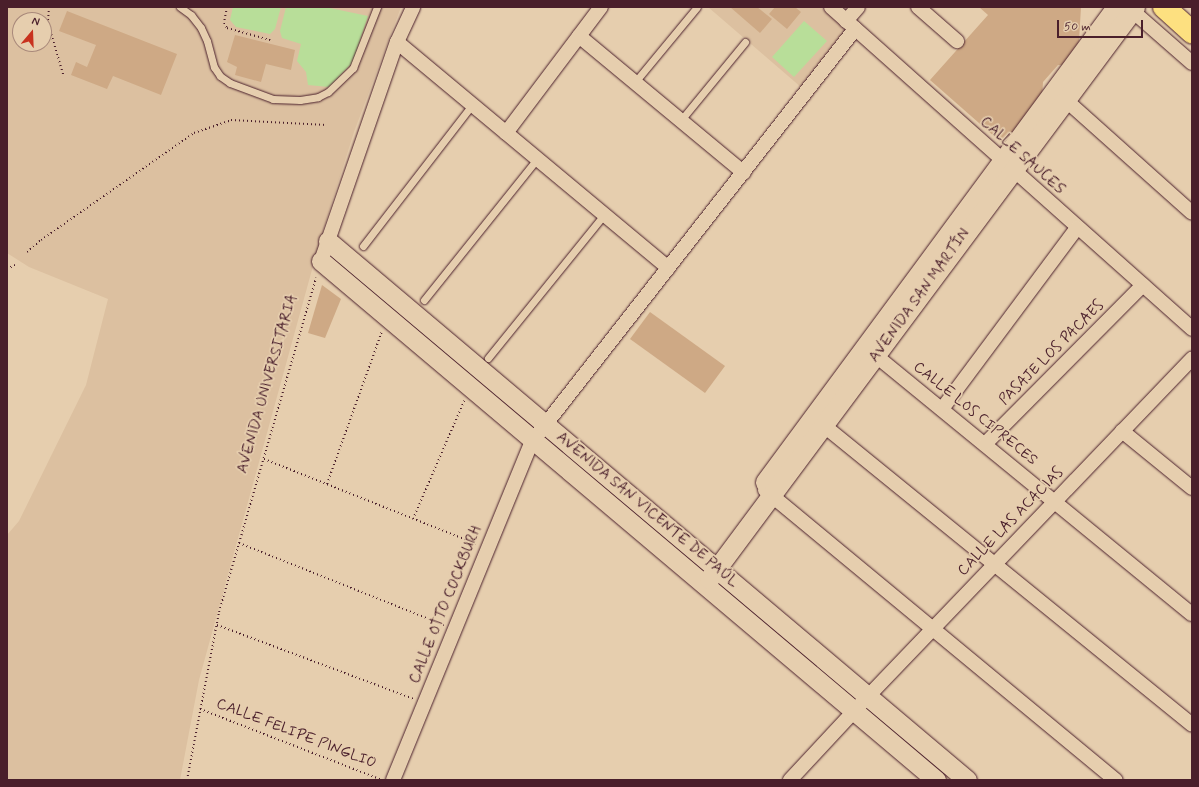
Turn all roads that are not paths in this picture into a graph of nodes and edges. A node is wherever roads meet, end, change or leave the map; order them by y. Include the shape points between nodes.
1 (180, 7) edge
2 (377, 7) edge
3 (413, 7) edge
4 (601, 7) edge
5 (697, 7) edge
6 (831, 7) edge
7 (858, 7) edge
8 (918, 7) edge
9 (1164, 7) edge
10 (1128, 8) edge
11 (851, 25) junction
12 (1192, 32) edge
13 (579, 36) junction
14 (956, 41) dead end
15 (397, 42) junction
16 (745, 42) dead end
17 (1192, 63) edge
18 (635, 82) junction
19 (1060, 94) junction
20 (472, 105) junction
21 (680, 120) junction
22 (506, 133) junction
23 (537, 159) junction
24 (1008, 165) junction
25 (744, 173) junction
26 (1192, 213) edge
27 (604, 215) junction
28 (1077, 228) junction
29 (328, 241) junction
30 (363, 246) dead end
31 (321, 261) joint
32 (668, 268) junction
33 (1143, 285) junction
34 (424, 300) dead end
35 (1192, 328) edge
36 (871, 352) junction
37 (488, 358) dead end
38 (1192, 358) edge
39 (942, 409) junction
40 (818, 422) junction
41 (1122, 431) junction
42 (985, 444) junction
43 (1192, 488) edge
44 (767, 491) junction
45 (1055, 501) junction
46 (994, 564) junction
47 (712, 565) junction
48 (700, 581) junction
49 (1192, 614) edge
50 (932, 629) junction
51 (867, 696) junction
52 (1192, 724) edge
53 (393, 780) edge
54 (790, 780) edge
55 (936, 780) edge
56 (967, 780) edge
57 (1115, 780) edge

1 - 2 lane via 191,15 201,28 214,67 220,76 273,99 300,100 318,98 328,92 353,68
3 - 15 street
4 - 13 street
5 - 18 lane
6 - 11 street, CALLE SAUCES
7 - 11 street, CALLE OTTO COCKBURH
8 - 14 street
9 - 12 highway
10 - 17 street
10 - 19 street, AVENIDA SAN MARTÍN
11 - 24 street, CALLE SAUCES
11 - 25 street, CALLE OTTO COCKBURH
13 - 18 street
13 - 22 street
15 - 20 street
15 - 29 street
16 - 21 lane
18 - 21 street
19 - 24 street, AVENIDA SAN MARTÍN
19 - 26 street
20 - 22 street
20 - 30 lane
21 - 25 street
22 - 23 street
23 - 27 street
23 - 34 lane
24 - 28 street, CALLE SAUCES
24 - 36 street, AVENIDA SAN MARTÍN
25 - 32 street, CALLE OTTO COCKBURH
27 - 32 street
27 - 37 lane
28 - 33 street, CALLE SAUCES
28 - 39 street
29 - 31 street
29 - 47 street, AVENIDA SAN VICENTE DE PAÚL
31 - 48 street, AVENIDA SAN VICENTE DE PAÚL
32 - 53 street, CALLE OTTO COCKBURH via 586,369 531,443
33 - 35 street, CALLE SAUCES
33 - 42 street, PASAJE LOS PACAES
36 - 39 street, CALLE LOS CIPRECES
36 - 40 street, AVENIDA SAN MARTÍN
38 - 41 street, CALLE LAS ACACIAS
39 - 42 street, CALLE LOS CIPRECES
40 - 44 street, AVENIDA SAN MARTÍN
40 - 46 street
41 - 43 street
41 - 45 street, CALLE LAS ACACIAS
42 - 45 street, CALLE LOS CIPRECES
44 - 47 street, AVENIDA SAN MARTÍN
44 - 50 street
45 - 46 street, CALLE LAS ACACIAS
45 - 49 street, CALLE LOS CIPRECES
46 - 50 street, CALLE LAS ACACIAS
46 - 52 street
47 - 48 street, AVENIDA SAN MARTÍN
47 - 51 street, AVENIDA SAN VICENTE DE PAÚL
48 - 55 street, AVENIDA SAN VICENTE DE PAÚL
50 - 51 street, CALLE LAS ACACIAS
50 - 57 street
51 - 54 street, CALLE LAS ACACIAS
51 - 56 street, AVENIDA SAN VICENTE DE PAÚL

